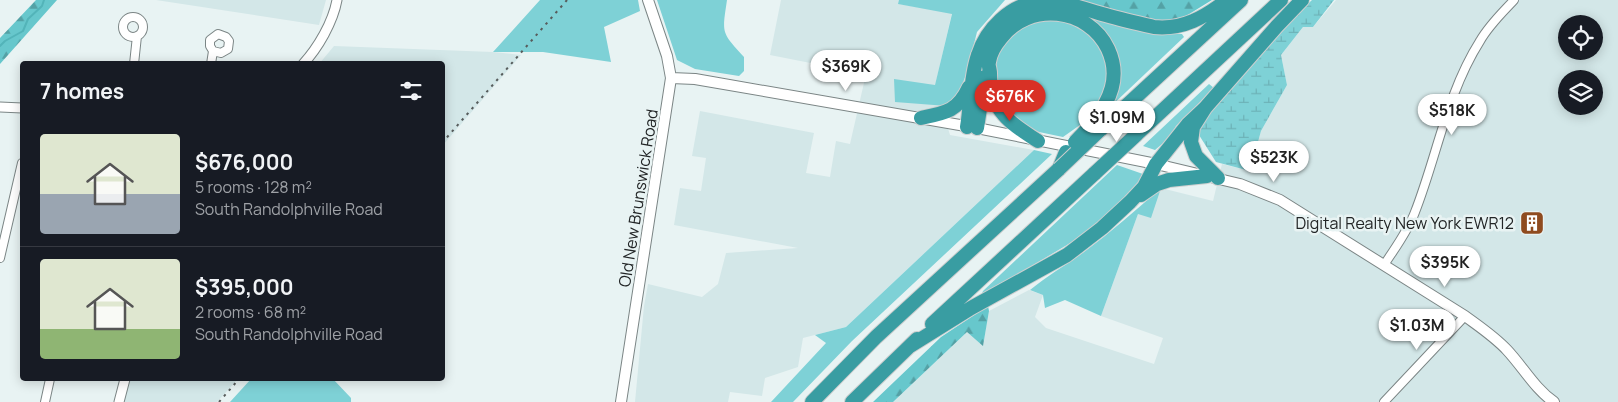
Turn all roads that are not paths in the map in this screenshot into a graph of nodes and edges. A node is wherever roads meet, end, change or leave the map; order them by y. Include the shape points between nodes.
1 (337, 0) edge
2 (648, 0) edge
3 (1227, 0) edge
4 (1241, 0) edge
5 (1281, 0) edge
6 (1302, 0) edge
7 (1514, 0) edge
8 (137, 36) dead end
9 (213, 51) dead end
10 (134, 61) edge
11 (211, 61) edge
12 (306, 61) edge
13 (989, 62) junction
14 (671, 78) junction
15 (972, 82) junction
16 (0, 107) edge
17 (20, 108) edge
18 (1205, 108) junction
19 (921, 118) junction
20 (1096, 126) junction
21 (972, 127) junction
22 (1038, 141) junction
23 (1156, 164) junction
24 (20, 172) edge
25 (1213, 177) junction
26 (1130, 202) junction
27 (0, 258) edge
28 (1384, 265) junction
29 (1465, 316) junction
30 (910, 346) junction
31 (50, 381) edge
32 (124, 381) edge
33 (1544, 398) edge
34 (45, 402) edge
35 (119, 402) edge
36 (621, 402) edge
37 (812, 402) edge
38 (852, 402) edge
39 (1384, 402) edge
40 (1554, 402) edge

1 - 12 street via 323,36
2 - 14 main road, Old New Brunswick Road
3 - 15 highway via 1203,17 1168,28 1068,5 1039,2 1018,8 1004,17 988,35 978,56
4 - 20 highway
5 - 30 highway, bridge
6 - 18 highway
7 - 28 street via 1498,16 1466,65 1414,214
8 - 10 street
9 - 11 street
13 - 20 highway via 1005,33 1023,19 1057,13 1087,24 1108,49 1114,79
13 - 21 highway
13 - 22 highway via 991,92 997,106 1010,121
14 - 19 main road via 695,79
14 - 36 main road, Old New Brunswick Road
15 - 19 highway via 964,98 953,109
15 - 21 highway
16 - 17 street
18 - 23 highway
18 - 25 highway via 1193,128 1191,142 1196,156
19 - 21 main road
20 - 37 highway, bridge via 1058,169 876,337
21 - 22 main road
22 - 23 main road
23 - 25 main road
23 - 26 highway via 1144,187
24 - 27 street
25 - 26 highway via 1169,180
25 - 28 main road via 1275,197
26 - 30 highway via 1067,254
28 - 29 main road
29 - 33 main road via 1507,350
29 - 39 street
30 - 38 highway
31 - 34 street
32 - 35 street
33 - 40 main road

